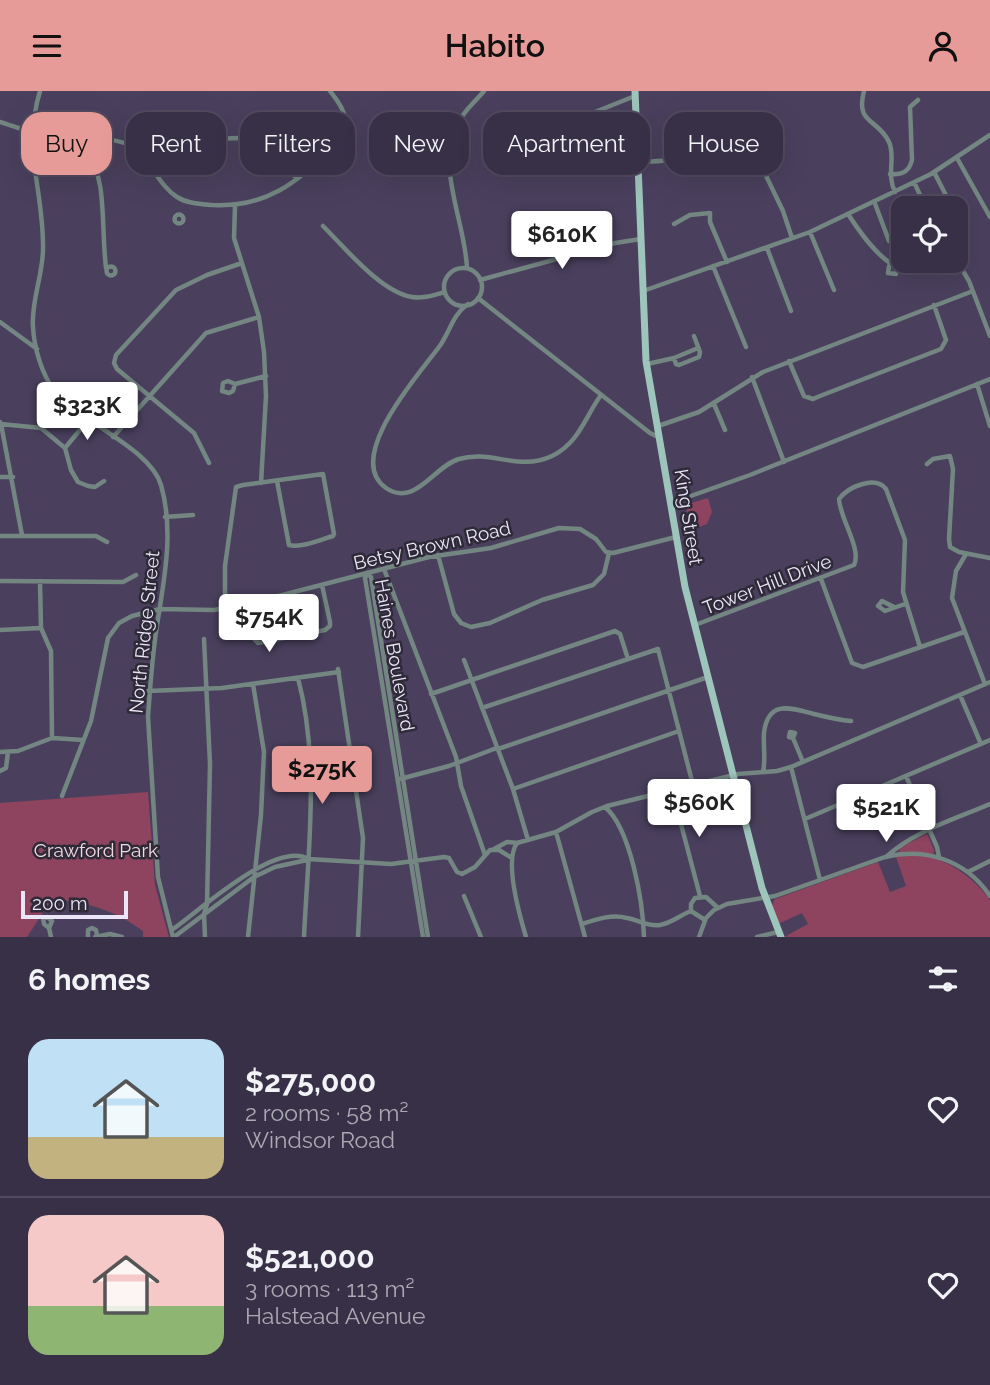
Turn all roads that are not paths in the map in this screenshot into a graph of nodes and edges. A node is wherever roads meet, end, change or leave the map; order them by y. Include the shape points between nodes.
1 (40, 91) edge
2 (330, 91) edge
3 (484, 91) edge
4 (864, 91) edge
5 (635, 93) edge
6 (918, 100) dead end
7 (36, 112) edge
8 (593, 112) edge
9 (636, 112) edge
10 (0, 122) edge
11 (21, 129) edge
12 (990, 135) edge
13 (226, 139) edge
14 (112, 142) edge
15 (957, 157) junction
16 (650, 162) edge
17 (934, 172) junction
18 (890, 174) junction
19 (36, 175) edge
20 (99, 175) edge
21 (639, 175) edge
22 (296, 179) junction
23 (914, 183) junction
24 (895, 192) junction
25 (920, 196) edge
26 (946, 196) edge
27 (185, 201) junction
28 (874, 201) junction
29 (235, 205) junction
30 (180, 213) dead end
31 (848, 214) junction
32 (990, 217) edge
33 (674, 224) dead end
34 (323, 226) dead end
35 (810, 232) junction
36 (792, 238) junction
37 (641, 239) junction
38 (889, 241) dead end
39 (767, 248) junction
40 (727, 262) junction
41 (242, 263) junction
42 (713, 266) junction
43 (889, 266) dead end
44 (106, 268) dead end
45 (467, 268) junction
46 (963, 273) edge
47 (480, 280) junction
48 (834, 290) dead end
49 (643, 291) junction
50 (972, 291) junction
51 (445, 292) junction
52 (478, 298) junction
53 (452, 302) junction
54 (468, 305) junction
55 (934, 305) junction
56 (791, 311) dead end
57 (259, 317) junction
58 (454, 317) junction
59 (0, 322) edge
60 (694, 336) dead end
61 (990, 336) edge
62 (746, 347) dead end
63 (698, 348) junction
64 (38, 349) junction
65 (674, 358) junction
66 (789, 361) junction
67 (647, 364) junction
68 (266, 376) junction
69 (752, 377) junction
70 (990, 379) edge
71 (235, 384) dead end
72 (977, 384) junction
73 (601, 395) junction
74 (149, 396) junction
75 (714, 404) junction
76 (88, 420) junction
77 (1, 423) edge
78 (658, 426) junction
79 (990, 426) edge
80 (725, 430) dead end
81 (113, 437) junction
82 (661, 438) junction
83 (65, 447) junction
84 (784, 462) junction
85 (209, 463) dead end
86 (927, 464) dead end
87 (0, 477) edge
88 (13, 477) junction
89 (104, 481) dead end
90 (277, 481) junction
91 (261, 483) junction
92 (671, 503) junction
93 (193, 515) dead end
94 (165, 517) junction
95 (22, 535) junction
96 (0, 536) edge
97 (676, 537) junction
98 (107, 542) dead end
99 (609, 553) junction
100 (966, 554) junction
101 (438, 555) junction
102 (990, 558) edge
103 (384, 569) junction
104 (367, 573) junction
105 (136, 575) dead end
106 (821, 579) junction
107 (0, 581) edge
108 (40, 581) junction
109 (322, 585) junction
110 (248, 604) junction
111 (905, 604) junction
112 (894, 607) dead end
113 (160, 609) junction
114 (225, 609) junction
115 (694, 626) junction
116 (41, 628) junction
117 (0, 630) edge
118 (964, 632) junction
119 (204, 639) dead end
120 (920, 647) junction
121 (628, 659) junction
122 (464, 660) dead end
123 (708, 677) junction
124 (298, 678) junction
125 (471, 680) junction
126 (988, 683) edge
127 (253, 684) junction
128 (206, 689) junction
129 (148, 691) junction
130 (669, 691) junction
131 (431, 694) junction
132 (960, 695) junction
133 (482, 708) junction
134 (851, 721) dead end
135 (679, 731) junction
136 (52, 738) junction
137 (793, 738) dead end
138 (83, 740) junction
139 (990, 740) edge
140 (981, 744) junction
141 (497, 749) junction
142 (0, 752) edge
143 (8, 752) junction
144 (803, 762) junction
145 (457, 763) junction
146 (791, 767) junction
147 (0, 771) edge
148 (763, 772) junction
149 (733, 775) junction
150 (906, 776) junction
151 (400, 779) junction
152 (694, 785) junction
153 (513, 789) junction
154 (672, 790) junction
155 (62, 796) dead end
156 (619, 803) junction
157 (990, 804) edge
158 (605, 807) junction
159 (616, 817) junction
160 (805, 819) junction
161 (929, 830) junction
162 (556, 832) junction
163 (528, 840) junction
164 (518, 843) junction
165 (493, 849) junction
166 (485, 855) junction
167 (885, 857) junction
168 (939, 857) junction
169 (513, 858) junction
170 (308, 859) junction
171 (413, 860) junction
172 (990, 861) edge
173 (362, 863) junction
174 (255, 868) junction
175 (968, 872) junction
176 (254, 877) junction
177 (820, 880) junction
178 (990, 895) edge
179 (464, 896) dead end
180 (700, 896) junction
181 (765, 898) junction
182 (207, 904) junction
183 (718, 908) junction
184 (691, 911) junction
185 (204, 914) junction
186 (705, 920) junction
187 (643, 923) junction
188 (582, 924) junction
189 (49, 928) dead end
190 (173, 929) junction
191 (779, 934) edge
192 (88, 935) edge
193 (96, 936) edge
194 (51, 937) edge
195 (122, 937) edge
196 (174, 937) edge
197 (205, 937) edge
198 (248, 937) edge
199 (304, 937) edge
200 (358, 937) edge
201 (423, 937) edge
202 (428, 937) edge
203 (481, 937) edge
204 (526, 937) edge
205 (585, 937) edge
206 (644, 937) edge
207 (699, 937) edge
208 (757, 937) edge

1 - 7 street, North Ridge Street
2 - 22 street via 343,108 344,128 315,165
3 - 45 street via 461,117 449,150
4 - 18 street via 863,115 890,144
5 - 8 street
5 - 9 main road, King Street
6 - 18 street via 910,109 910,167
10 - 11 street
12 - 15 street
13 - 22 street via 262,143
14 - 27 street via 132,147 172,193
15 - 17 street
15 - 32 street
16 - 36 street via 699,155 757,157
17 - 23 street
17 - 26 street
18 - 24 street
19 - 64 street, North Ridge Street via 43,244 32,319
20 - 44 street
21 - 37 main road, King Street
22 - 29 street via 271,195
23 - 24 street
23 - 25 street
24 - 28 street
27 - 29 street
27 - 30 street
28 - 31 street
28 - 38 street
29 - 41 street via 234,238
31 - 35 street
31 - 43 street
33 - 40 street via 690,215 710,213
34 - 51 street via 394,291 415,298
35 - 36 street
35 - 48 street
36 - 39 street
37 - 47 street
37 - 49 main road, King Street
39 - 40 street
39 - 56 street
40 - 42 street
41 - 57 street
41 - 74 street via 176,290 116,355 117,369
42 - 49 street
42 - 62 street
45 - 47 street
45 - 51 street via 451,272
46 - 50 street
47 - 52 street
49 - 67 main road, King Street
50 - 55 street
50 - 61 street
51 - 53 street
52 - 54 street
52 - 73 street
53 - 54 street
53 - 58 street
54 - 58 street
55 - 66 street
55 - 66 street via 946,340 941,349 838,390 813,399 804,396
57 - 68 street
57 - 74 street via 206,333
58 - 73 street via 447,336 397,402 380,436 374,470 390,490 414,491 447,463 463,457 521,463 551,456 580,431
59 - 64 street
60 - 63 street
63 - 65 street
63 - 65 street via 700,355 694,359 679,365
64 - 76 street, North Ridge Street via 51,386
65 - 67 street
66 - 69 street
67 - 78 main road, King Street
68 - 71 street
68 - 91 street
69 - 75 street
69 - 84 street
70 - 72 street
72 - 79 street
72 - 84 street
73 - 82 street
74 - 81 street
74 - 85 street via 194,433
75 - 78 street
75 - 80 street
76 - 81 street, North Ridge Street
76 - 83 street
77 - 83 street via 41,428
77 - 88 street
78 - 82 main road, King Street
81 - 94 street, North Ridge Street via 155,473
82 - 92 main road, King Street
83 - 89 street via 78,482 95,487
84 - 92 street
86 - 100 street via 950,456 949,543 954,551
87 - 88 street
88 - 95 street
90 - 90 street via 323,474 333,536 289,545
90 - 91 street
91 - 114 street via 236,487 225,566
92 - 97 main road, King Street
93 - 94 street
94 - 113 street, North Ridge Street via 167,562
95 - 96 street
95 - 98 street via 96,536
97 - 99 street
97 - 115 main road, King Street
99 - 101 street, Betsy Brown Road via 587,533 567,527 491,548
99 - 101 street via 604,575 593,585 471,627 461,623 451,607
100 - 102 street
100 - 118 street via 956,571 952,594
101 - 103 street, Betsy Brown Road
103 - 104 street, Betsy Brown Road
103 - 131 street
104 - 109 street, Betsy Brown Road
104 - 151 street, Haines Boulevard
105 - 108 street via 123,582
106 - 111 street, Tower Hill Drive via 856,560 840,497 879,482 886,489 905,540
106 - 115 street, Tower Hill Drive
106 - 120 street via 854,664 863,667
107 - 108 street
108 - 116 street
109 - 110 street, Betsy Brown Road
109 - 110 street via 328,628 258,643 251,635
110 - 114 street, Betsy Brown Road
111 - 112 street
111 - 120 street, Tower Hill Drive
113 - 114 street, Betsy Brown Road
113 - 129 street, North Ridge Street
113 - 138 street, Betsy Brown Road via 132,616 111,632
115 - 123 main road, King Street
116 - 117 street
116 - 136 street via 51,650
118 - 120 street
118 - 126 street
119 - 128 street
121 - 125 street via 615,631
121 - 130 street via 657,649
121 - 133 street
122 - 125 street
123 - 130 street
123 - 149 main road, King Street
124 - 127 street
124 - 170 street via 310,767
124 - 173 street via 338,671 363,838
125 - 131 street
125 - 133 street
126 - 132 street
127 - 128 street
127 - 174 street via 264,752
128 - 129 street
128 - 182 street via 211,799
129 - 190 street, North Ridge Street via 158,877
130 - 135 street
130 - 141 street
131 - 145 street
132 - 140 street
132 - 144 street
133 - 141 street
134 - 148 street via 794,707 777,711 766,726
135 - 152 street
135 - 153 street
136 - 138 street
136 - 143 street
137 - 144 street
138 - 155 street, Betsy Brown Road
139 - 140 street
140 - 150 street
141 - 145 street
141 - 153 street
142 - 143 street
143 - 147 street via 6,768
144 - 146 street
145 - 151 street
145 - 166 street
146 - 148 street
146 - 160 street
148 - 149 street
149 - 152 street
149 - 181 main road, King Street
150 - 160 street
150 - 161 street
151 - 171 street, Haines Boulevard
152 - 154 street
153 - 163 street
154 - 156 street
154 - 180 street
156 - 158 street
156 - 159 street
157 - 161 street
158 - 159 street
158 - 162 street
159 - 187 street via 636,875
160 - 177 street
161 - 167 street
161 - 168 street
162 - 163 street
162 - 188 street
163 - 164 street
164 - 165 street via 507,842
164 - 169 street
165 - 166 street
165 - 169 street
166 - 171 street via 462,874 447,857
167 - 168 street via 911,853
167 - 177 street
168 - 175 street
169 - 204 street
170 - 173 street
170 - 174 street via 295,857
170 - 176 street
170 - 199 street
171 - 173 street
171 - 201 street, Haines Boulevard
171 - 202 street, Haines Boulevard
172 - 175 street
173 - 200 street
174 - 176 street
174 - 182 street
175 - 178 street
176 - 185 street
176 - 198 street
177 - 181 street
179 - 203 street
180 - 183 street
180 - 184 street via 692,901
181 - 183 street
181 - 191 main road, King Street
182 - 185 street
182 - 190 street
183 - 186 street
184 - 186 street
184 - 187 street via 667,924
185 - 196 street
185 - 197 street
186 - 207 street
187 - 188 street via 614,916
187 - 206 street
188 - 205 street
189 - 194 street
190 - 196 street, North Ridge Street
191 - 208 street
192 - 193 street via 94,928
193 - 195 street

